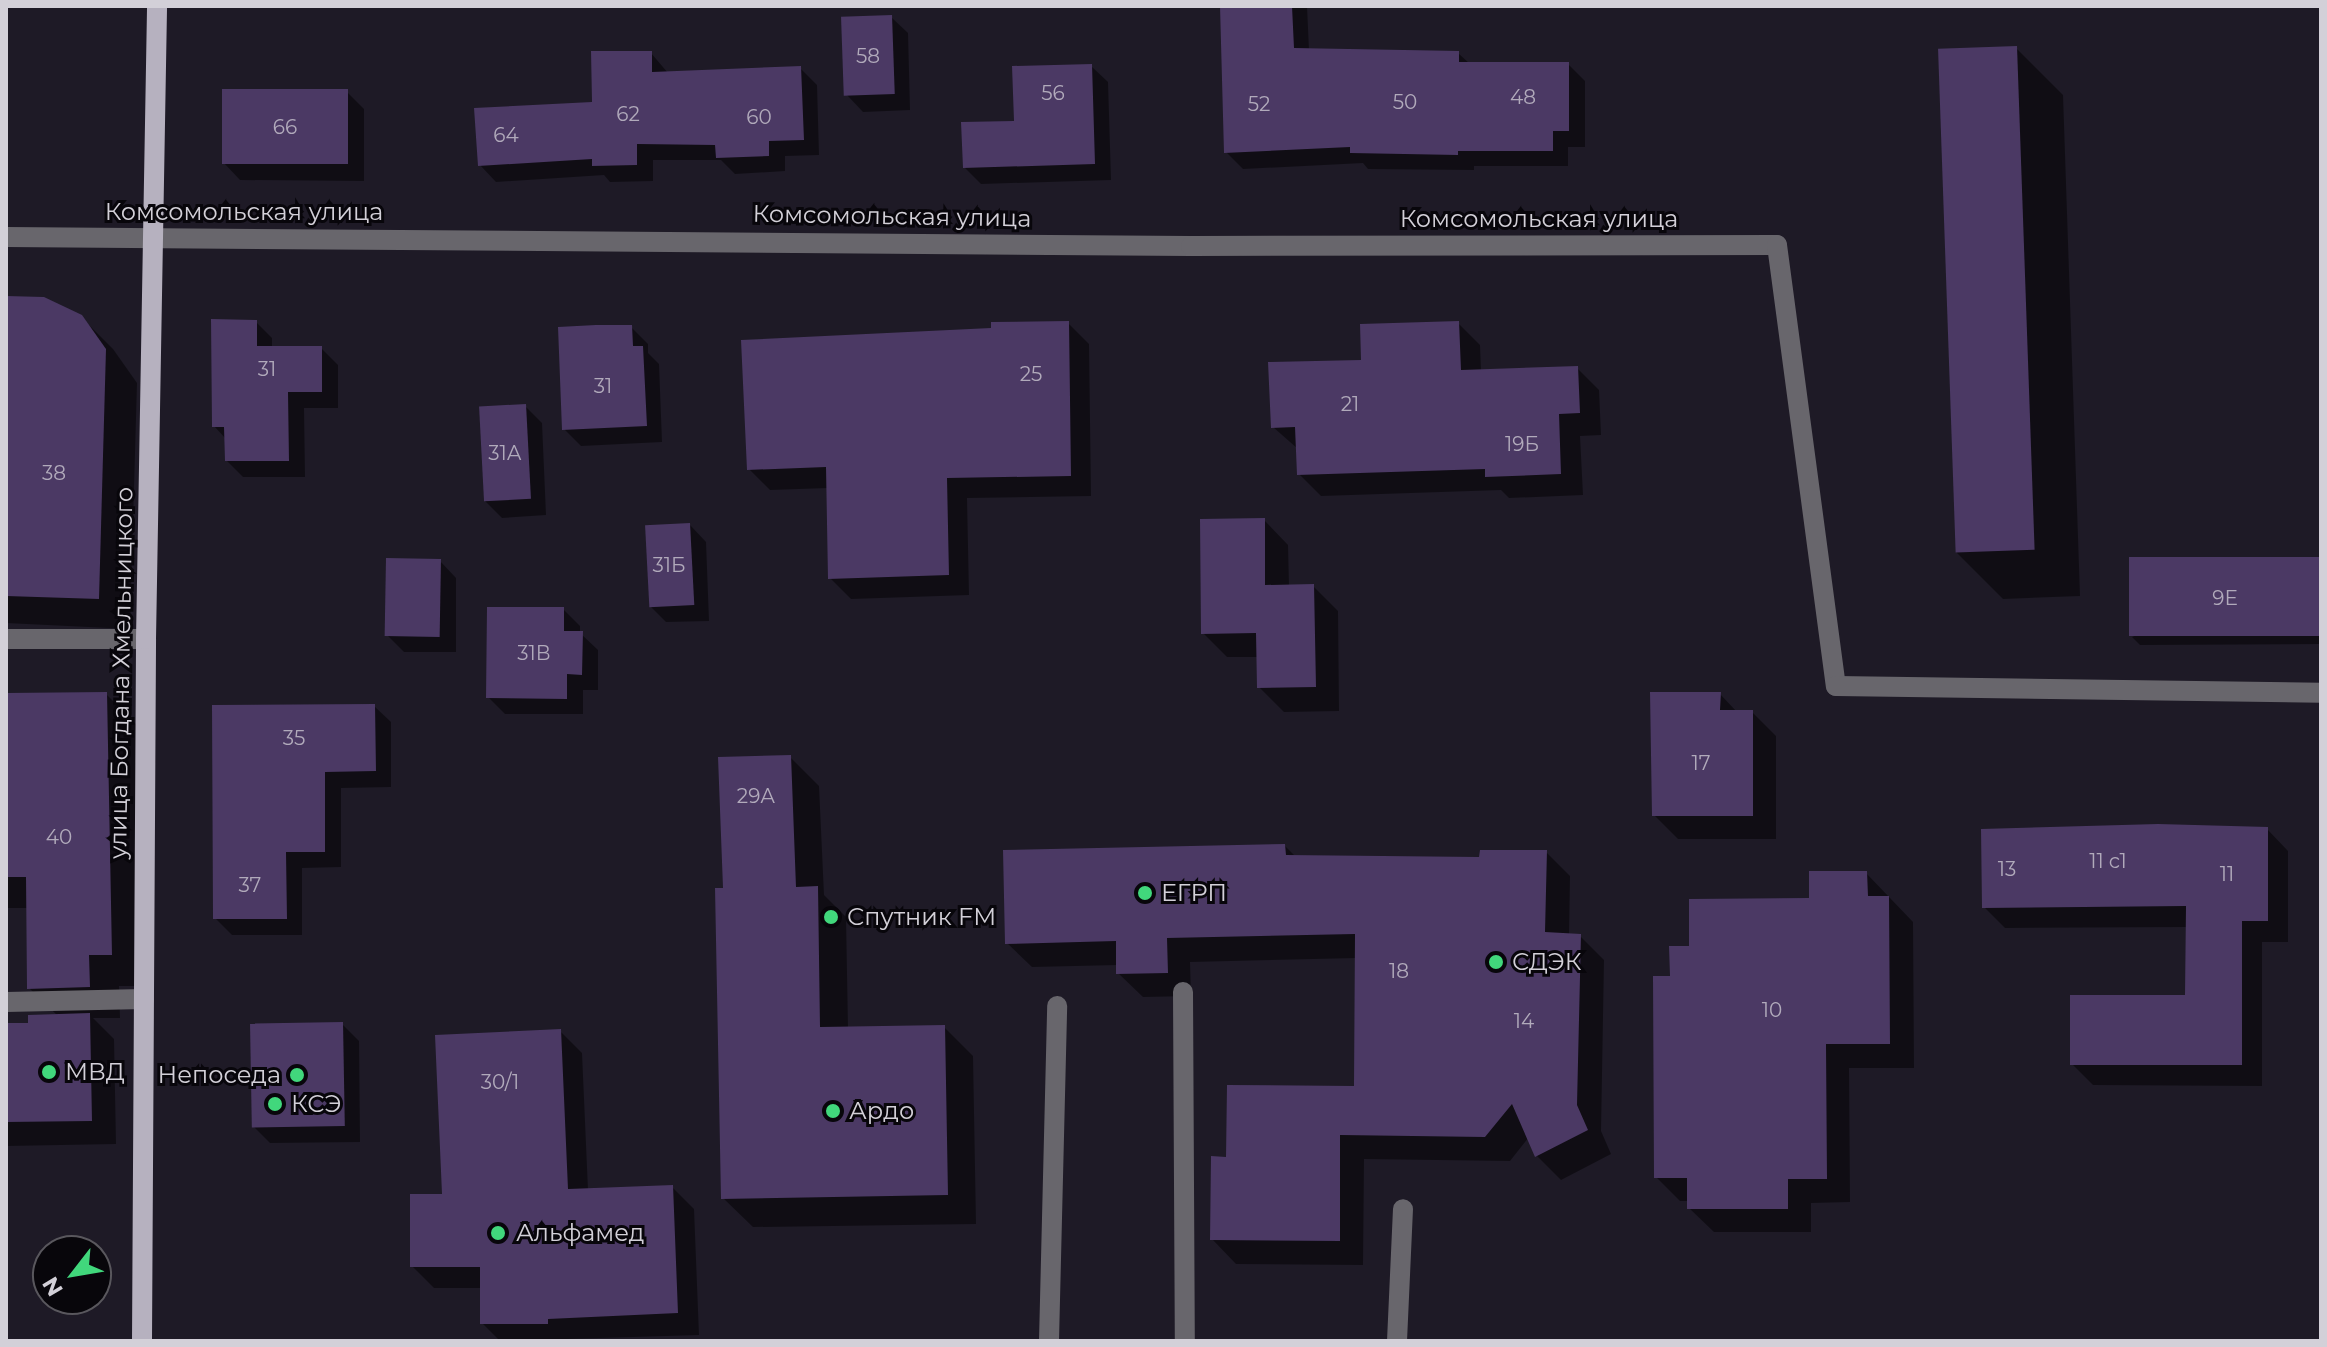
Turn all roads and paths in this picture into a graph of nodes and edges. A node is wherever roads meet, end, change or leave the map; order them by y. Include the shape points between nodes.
1 (157, 6) edge
2 (6, 237) edge
3 (155, 239) junction
4 (6, 639) edge
5 (146, 639) junction
6 (2321, 693) edge
7 (1183, 992) dead end
8 (144, 999) junction
9 (6, 1002) edge
10 (1057, 1006) dead end
11 (1403, 1209) dead end
12 (142, 1341) edge
13 (1049, 1341) edge
14 (1185, 1341) edge
15 (1397, 1341) edge

1 - 3 main road, улица Богдана Хмельницкого
2 - 3 street, Комсомольская улица
3 - 5 main road, улица Богдана Хмельницкого
3 - 6 street, Комсомольская улица via 1777,245 1836,686
4 - 5 street
5 - 8 main road, улица Богдана Хмельницкого
7 - 14 street
8 - 9 street
8 - 12 main road, улица Богдана Хмельницкого
10 - 13 street
11 - 15 street

